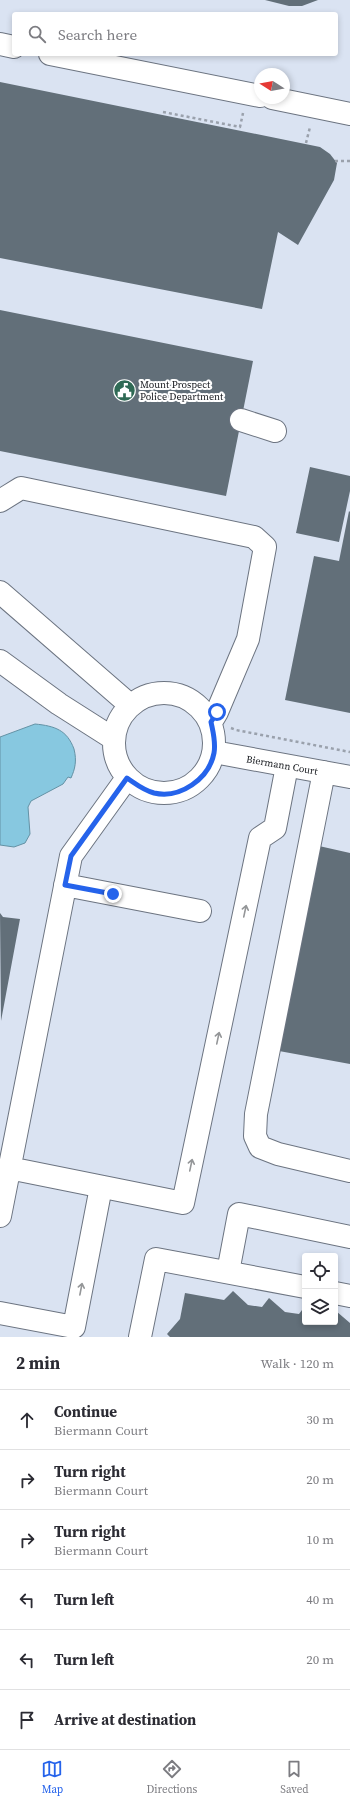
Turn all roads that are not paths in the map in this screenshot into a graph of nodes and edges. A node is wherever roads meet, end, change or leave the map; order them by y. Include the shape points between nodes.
1 (0, 44) edge
2 (12, 47) edge
3 (60, 56) edge
4 (254, 94) edge
5 (290, 102) edge
6 (350, 114) edge
7 (241, 420) dead end
8 (275, 431) dead end
9 (0, 501) edge
10 (0, 592) edge
11 (0, 661) edge
12 (130, 705) junction
13 (214, 717) junction
14 (114, 739) junction
15 (214, 752) junction
16 (287, 766) junction
17 (324, 772) junction
18 (350, 777) edge
19 (127, 778) junction
20 (65, 885) junction
21 (200, 911) dead end
22 (350, 1171) edge
23 (5, 1181) edge
24 (101, 1187) junction
25 (0, 1216) edge
26 (350, 1237) edge
27 (228, 1272) junction
28 (302, 1286) edge
29 (338, 1294) edge
30 (350, 1296) edge
31 (0, 1313) edge
32 (140, 1337) edge

1 - 2 street
3 - 4 street
5 - 6 street
7 - 8 street
9 - 13 street via 21,488 254,538 265,547 248,639
10 - 12 street
11 - 14 street via 59,704
12 - 13 street via 159,692 175,693 190,699
12 - 14 street via 116,726
13 - 15 street
14 - 19 street via 114,753
15 - 16 street, Biermann Court
15 - 19 street via 208,768 199,780 186,789 171,793 155,793 140,788
16 - 17 street, Biermann Court
24 -> 16 street via 183,1203 260,838 275,828
17 - 18 street, Biermann Court
17 - 22 street via 256,1114 255,1136 260,1147 278,1154
19 - 20 street via 71,856
20 - 21 street
20 - 23 street
23 - 24 street
23 - 25 street
31 -> 24 street via 74,1327
26 - 27 street via 239,1214
27 - 28 street
27 - 32 street via 156,1259
29 - 30 street

